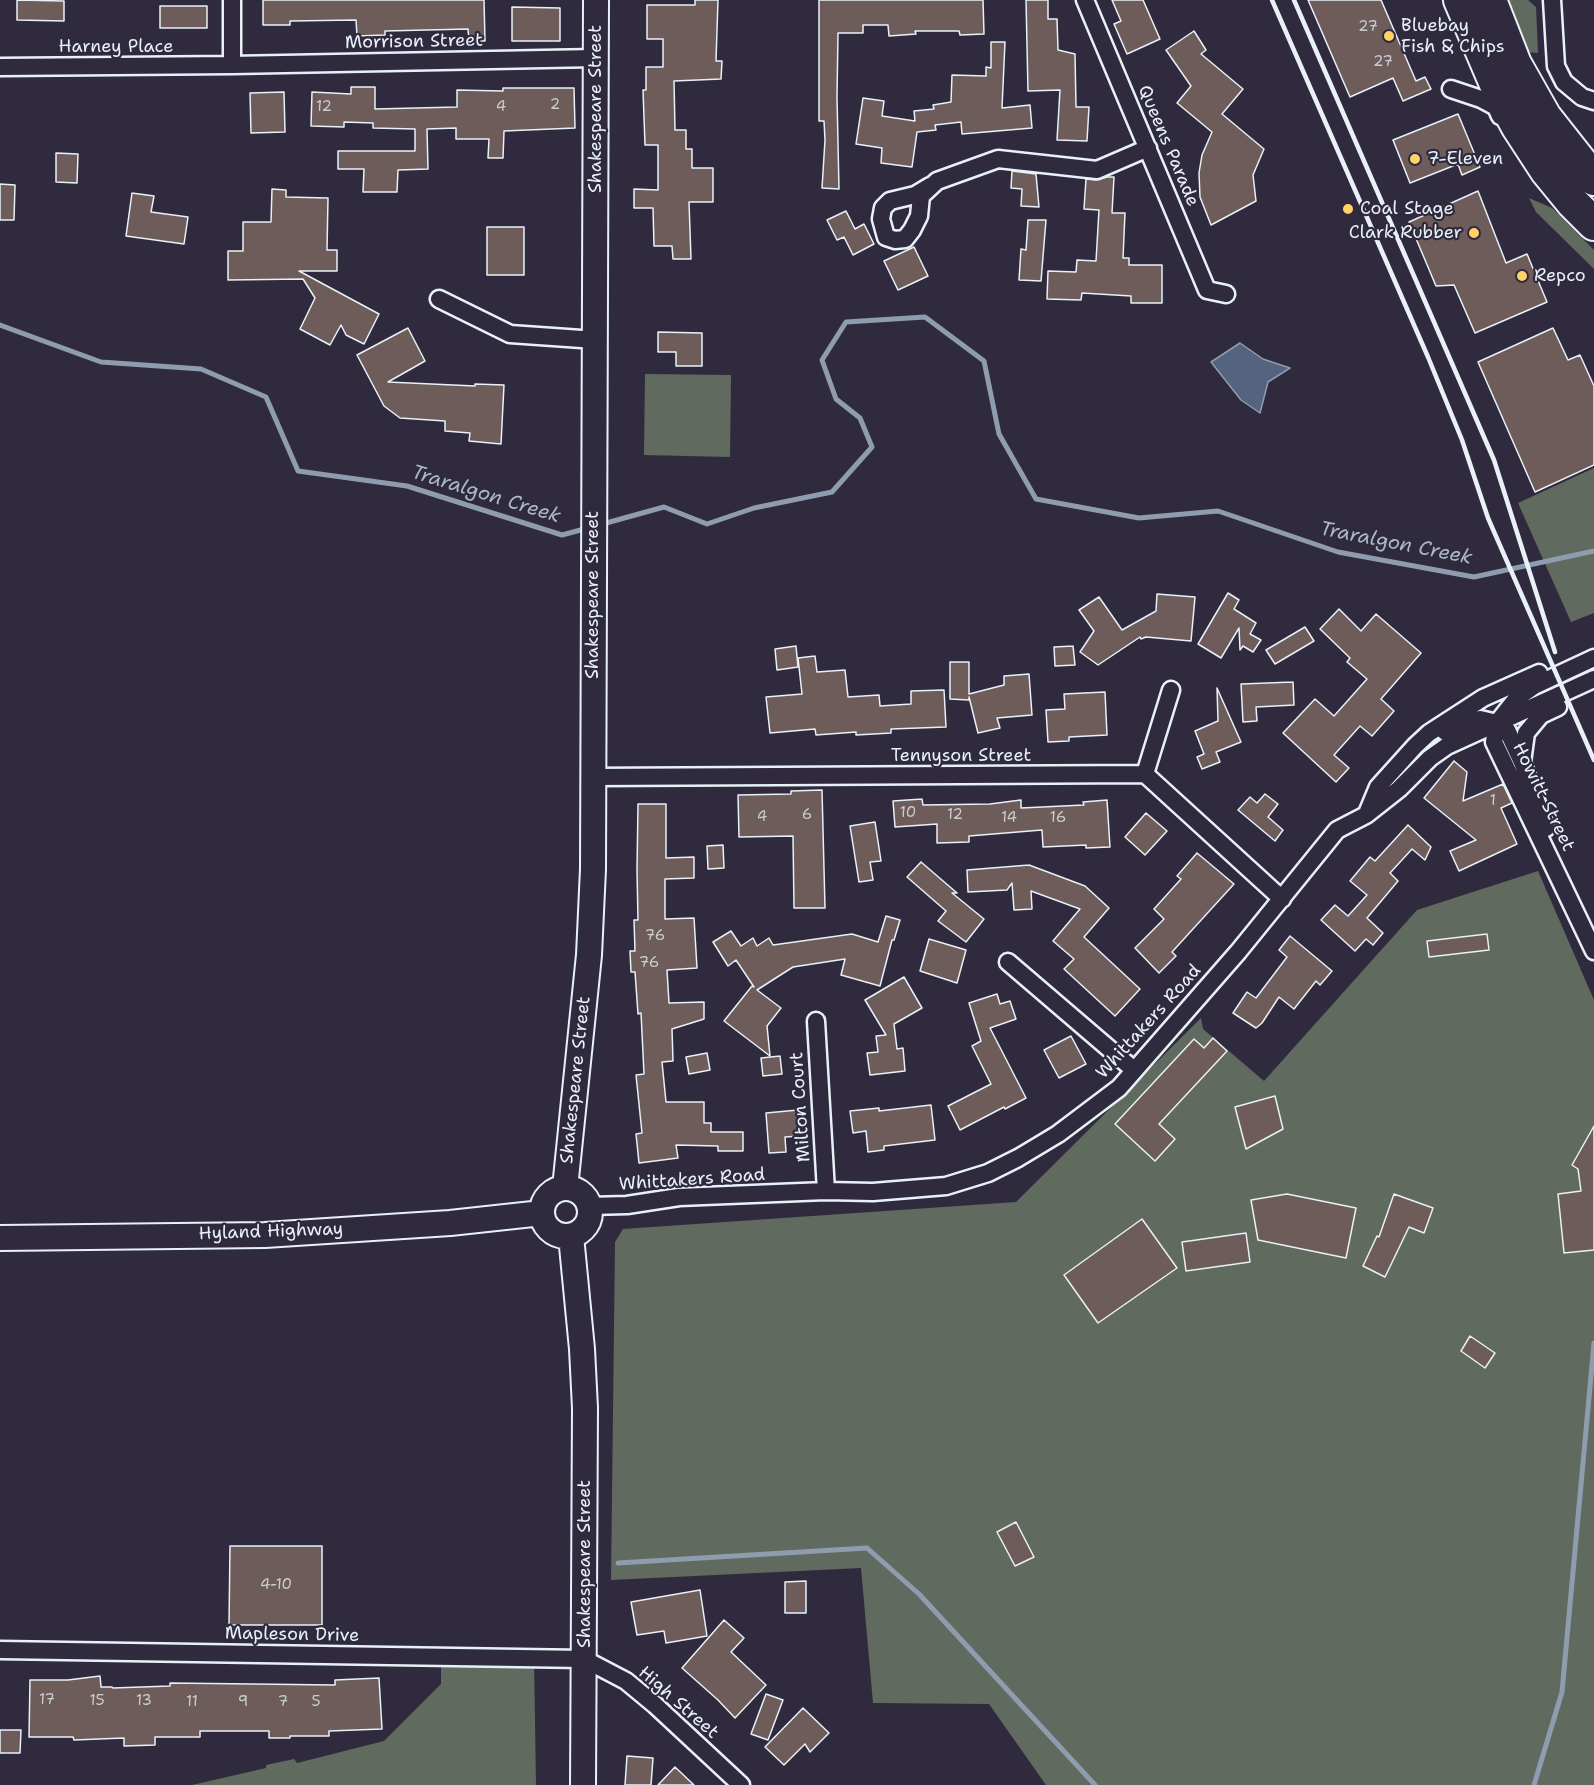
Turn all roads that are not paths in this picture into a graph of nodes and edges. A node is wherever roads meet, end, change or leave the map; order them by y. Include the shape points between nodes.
1 (232, 0) edge
2 (596, 0) edge
3 (1085, 0) edge
4 (1460, 0) edge
5 (1490, 0) edge
6 (1552, 0) edge
7 (596, 58) junction
8 (232, 65) junction
9 (0, 67) edge
10 (1503, 67) junction
11 (1450, 89) dead end
12 (1594, 100) edge
13 (1148, 148) junction
14 (1594, 178) edge
15 (930, 186) dead end
16 (1584, 213) edge
17 (1226, 294) dead end
18 (439, 299) dead end
19 (596, 340) junction
20 (1594, 648) edge
21 (1594, 658) edge
22 (1594, 679) edge
23 (1171, 690) dead end
24 (1594, 690) edge
25 (1497, 723) junction
26 (1429, 733) junction
27 (1461, 740) junction
28 (1494, 742) junction
29 (1522, 762) junction
30 (1145, 774) junction
31 (593, 777) junction
32 (1366, 815) junction
33 (1282, 898) junction
34 (1578, 916) junction
35 (1594, 951) edge
36 (1008, 962) dead end
37 (816, 1021) dead end
38 (1134, 1070) junction
39 (564, 1188) junction
40 (826, 1191) junction
41 (590, 1206) junction
42 (542, 1213) junction
43 (571, 1236) junction
44 (0, 1238) edge
45 (0, 1650) edge
46 (584, 1659) junction
47 (583, 1785) edge
48 (741, 1785) edge

1 - 8 street
2 - 7 main road, Shakespeare Street
3 - 13 street, Queens Parade
4 - 10 highway
5 - 10 highway
6 - 12 street via 1556,66 1564,82 1582,97
7 - 8 street, Morrison Street
7 - 19 main road, Shakespeare Street
8 - 9 street, Harney Place
10 - 14 highway
10 - 16 highway via 1518,127 1546,170
11 - 16 street via 1496,107 1509,136 1545,191
13 - 15 street via 1097,170 998,159
13 - 17 street, Queens Parade via 1207,290
18 - 19 street via 510,334
19 - 31 main road, Shakespeare Street
20 - 26 street via 1483,698
21 - 25 street via 1534,686 1515,699
22 - 25 street, Whittakers Road
23 - 30 street
24 - 29 street via 1541,715 1526,733
25 - 26 street via 1480,719 1446,732
25 - 27 street, Whittakers Road
25 - 28 street, Howitt Street
25 - 29 street via 1507,730
26 - 32 street via 1378,787
27 - 28 street
27 - 32 street, Whittakers Road via 1430,758
28 - 34 street, Howitt Street
29 - 34 street
30 - 31 street, Tennyson Street
30 - 33 street
31 - 39 main road, Shakespeare Street via 590,955
32 - 33 street, Whittakers Road via 1336,830
33 - 38 street, Whittakers Road
34 - 35 street, Howitt Street
36 - 38 street
37 - 40 street, Milton Court
38 - 40 street, Whittakers Road via 1119,1088 1059,1134 988,1173 946,1186
39 - 41 main road via 581,1192
39 - 42 main road via 548,1196
40 - 41 street, Whittakers Road via 679,1197
41 - 43 main road via 589,1222
42 - 43 main road via 549,1230
42 - 44 main road, Hyland Highway via 450,1223 265,1234
43 - 46 main road, Shakespeare Street via 585,1408
45 - 46 street, Mapleson Drive
46 - 47 main road, Shakespeare Street
46 - 48 street, High Street via 626,1681

